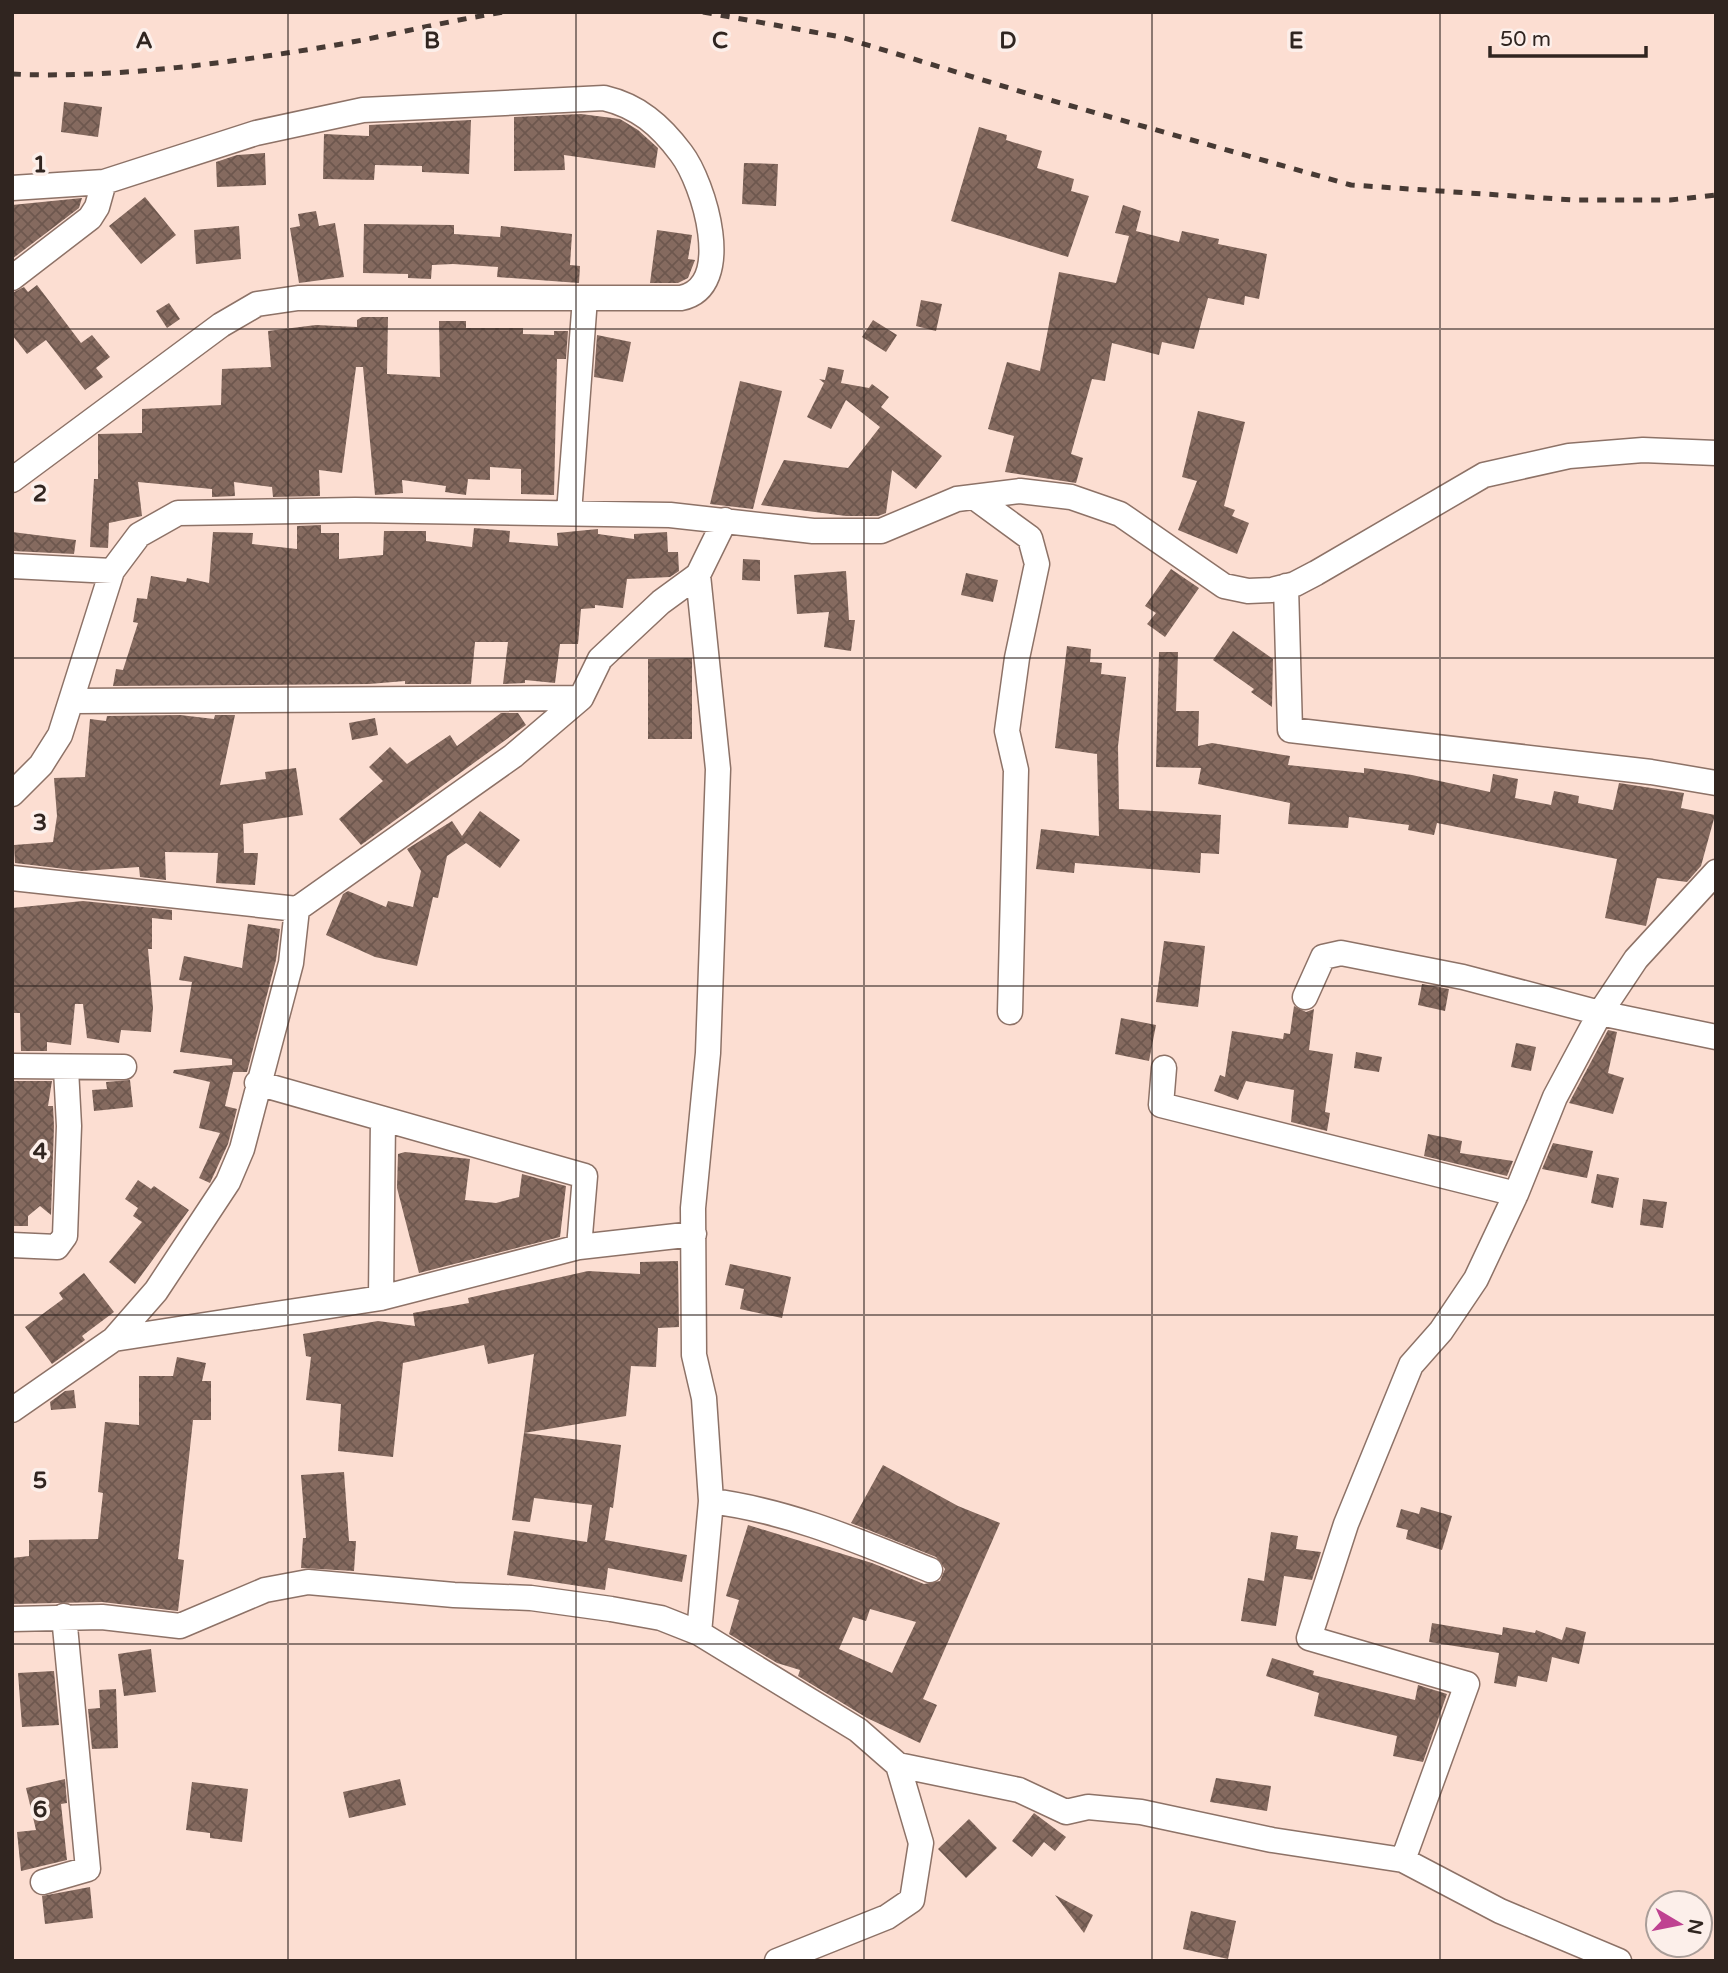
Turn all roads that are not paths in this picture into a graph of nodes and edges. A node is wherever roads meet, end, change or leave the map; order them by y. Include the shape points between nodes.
1 (104, 182) junction
2 (12, 188) edge
3 (12, 278) edge
4 (585, 298) junction
5 (1716, 453) edge
6 (12, 480) edge
7 (974, 497) junction
8 (569, 513) junction
9 (725, 520) junction
10 (12, 566) edge
11 (112, 571) junction
12 (698, 575) junction
13 (1286, 586) junction
14 (580, 698) junction
15 (72, 701) junction
16 (1716, 783) edge
17 (12, 794) edge
18 (1716, 872) edge
19 (12, 878) edge
20 (297, 909) junction
21 (1306, 997) dead end
22 (1010, 1012) dead end
23 (1600, 1013) junction
24 (1716, 1037) edge
25 (12, 1066) edge
26 (124, 1068) dead end
27 (1164, 1068) dead end
28 (66, 1069) junction
29 (257, 1083) junction
30 (383, 1119) junction
31 (1516, 1194) junction
32 (694, 1234) junction
33 (12, 1245) edge
34 (579, 1247) junction
35 (381, 1298) junction
36 (114, 1339) junction
37 (12, 1410) edge
38 (711, 1501) junction
39 (930, 1570) dead end
40 (64, 1616) junction
41 (12, 1619) edge
42 (699, 1633) junction
43 (898, 1765) junction
44 (1403, 1860) junction
45 (43, 1882) dead end
46 (777, 1961) edge
47 (1619, 1961) edge

1 - 2 street
1 - 3 street via 90,218
1 - 4 street via 256,133 363,110 586,98 621,102 650,119 682,154 697,179 711,237 709,272 700,290 688,297
4 - 6 street via 298,298 257,304 188,346
4 - 8 street
5 - 13 street via 1643,450 1569,456 1484,475
7 - 9 street via 957,499 881,531 813,531
7 - 13 street via 1020,491 1071,497 1120,514 1224,586 1248,591
7 - 22 street via 1030,538 1037,564 1007,731 1016,770
8 - 9 street
8 - 11 street via 178,513 139,535
9 - 12 street
10 - 11 street
11 - 15 street
12 - 14 street via 661,602 600,659
12 - 32 street via 718,769 708,1053
13 - 16 street via 1290,730
14 - 15 street
14 - 20 street via 513,756
15 - 17 street via 60,735 41,765
18 - 23 street via 1636,959
19 - 20 street
20 - 29 street via 291,963
21 - 23 street via 1323,957 1341,953 1462,977
23 - 24 street
23 - 31 street via 1555,1097
25 - 28 street
26 - 28 street
27 - 31 street via 1161,1105
28 - 33 street via 65,1236 57,1247
29 - 30 street
29 - 36 street via 242,1149 228,1182 156,1291
30 - 34 street via 585,1176
30 - 35 street
31 - 44 street via 1476,1279 1411,1365 1346,1524 1309,1637 1467,1684
32 - 34 street
32 - 38 street via 695,1355 704,1398
34 - 35 street
35 - 36 street
36 - 37 street
38 - 39 street via 759,1507
38 - 42 street
40 - 41 street
40 - 42 street via 180,1626 265,1590 308,1582 638,1612
40 - 45 street via 88,1869
42 - 43 street via 858,1730
43 - 44 street via 1019,1790 1066,1812 1088,1807 1141,1812 1272,1840
43 - 46 street via 921,1843 912,1900 887,1917
44 - 47 street via 1500,1911

